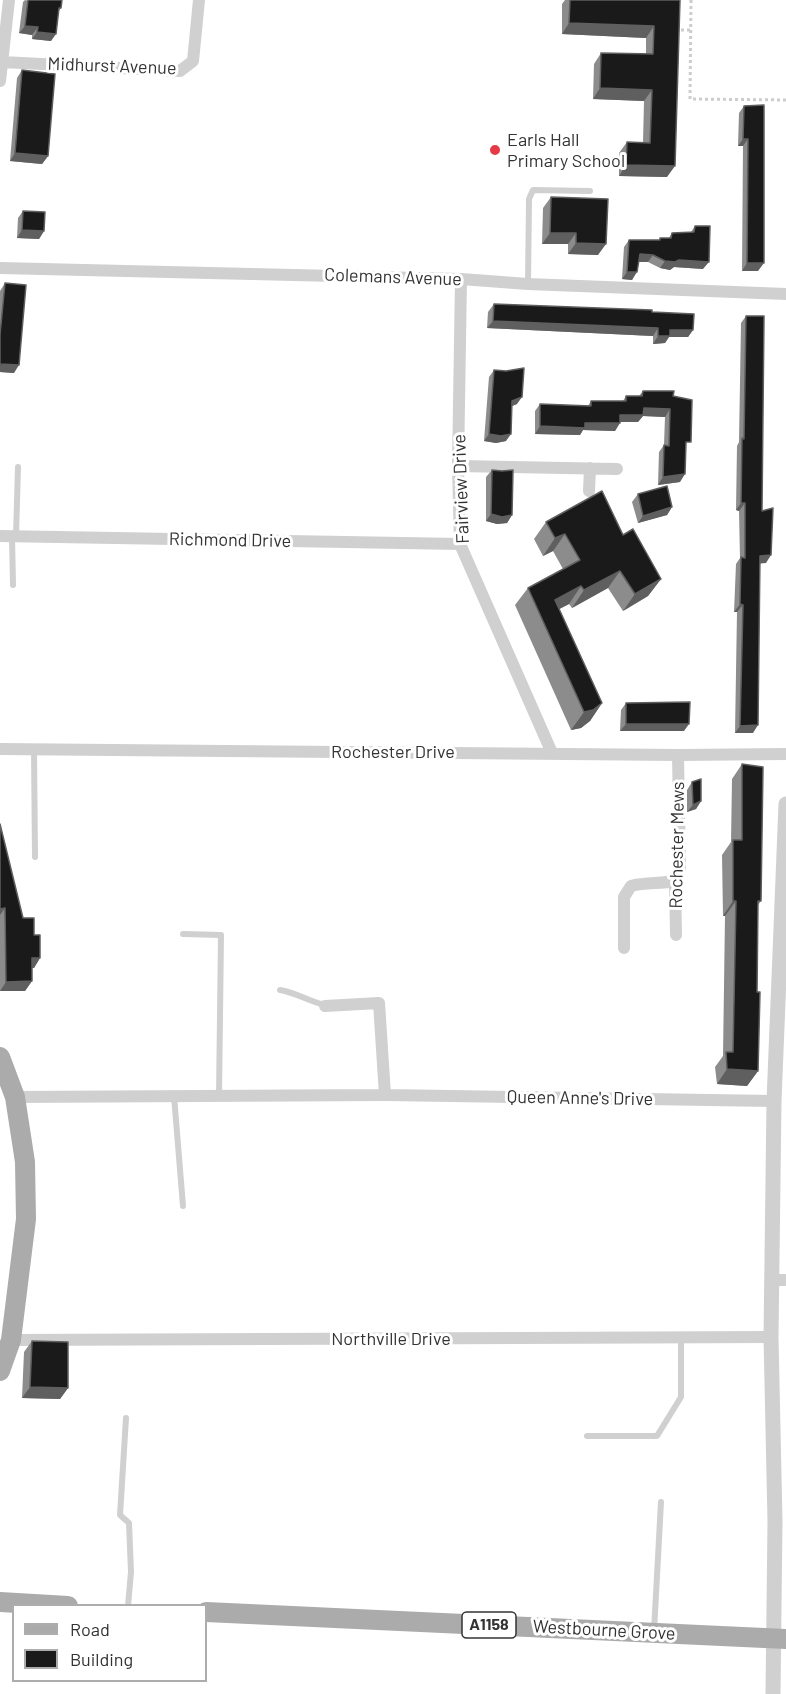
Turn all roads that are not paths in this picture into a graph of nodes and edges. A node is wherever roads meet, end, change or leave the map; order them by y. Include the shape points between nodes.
1 (9, 0) edge
2 (199, 0) edge
3 (2, 62) junction
4 (0, 81) edge
5 (590, 191) dead end
6 (0, 268) edge
7 (461, 279) junction
8 (528, 284) junction
9 (786, 294) edge
10 (18, 466) dead end
11 (458, 466) junction
12 (590, 468) junction
13 (617, 469) dead end
14 (589, 491) dead end
15 (9, 536) edge
16 (460, 544) junction
17 (13, 585) dead end
18 (0, 749) edge
19 (34, 749) junction
20 (552, 753) junction
21 (786, 754) edge
22 (678, 755) junction
23 (786, 804) edge
24 (34, 857) dead end
25 (675, 881) junction
26 (183, 934) dead end
27 (676, 935) dead end
28 (624, 948) dead end
29 (280, 990) dead end
30 (325, 1006) joint
31 (0, 1057) edge
32 (385, 1095) junction
33 (174, 1096) junction
34 (219, 1096) junction
35 (15, 1097) junction
36 (774, 1101) junction
37 (183, 1206) dead end
38 (780, 1280) edge
39 (771, 1337) junction
40 (681, 1338) junction
41 (11, 1340) junction
42 (0, 1371) edge
43 (126, 1418) dead end
44 (587, 1436) dead end
45 (661, 1502) dead end
46 (0, 1602) edge
47 (45, 1604) edge
48 (128, 1604) edge
49 (207, 1612) edge
50 (654, 1632) junction
51 (780, 1638) edge
52 (772, 1694) edge

1 - 3 street
2 - 3 street, Midhurst Avenue via 193,61 180,71
3 - 4 street
5 - 8 lane via 533,190 529,199
6 - 7 street, Colemans Avenue
7 - 8 street, Colemans Avenue
7 - 11 street, Fairview Drive
8 - 9 street, Colemans Avenue
10 - 15 lane
11 - 12 street
11 - 16 street, Fairview Drive
12 - 13 street
12 - 14 street
15 - 16 street, Richmond Drive
15 - 17 lane
16 - 20 street, Fairview Drive
18 - 19 street, Rochester Drive
19 - 20 street, Rochester Drive
19 - 24 lane
20 - 22 street, Rochester Drive
21 - 22 street, Rochester Drive
22 - 25 street, Rochester Mews via 680,868
23 - 36 street
25 - 27 street, Rochester Mews
25 - 28 street via 631,886 624,897
26 - 34 lane via 222,935
29 - 30 lane
30 - 32 street via 379,1003
31 - 35 main road
32 - 34 street, Queen Anne's Drive
32 - 36 street, Queen Anne's Drive
33 - 34 street, Queen Anne's Drive
33 - 35 street, Queen Anne's Drive
33 - 37 lane
35 - 41 main road via 25,1162 26,1220
36 - 38 street
38 - 39 street
39 - 40 street, Northville Drive
39 - 51 street
40 - 41 street, Northville Drive
40 - 44 lane via 681,1397 657,1436
41 - 42 main road
43 - 48 lane via 120,1515 129,1522
45 - 50 lane
46 - 47 main road
49 - 50 main road, Westbourne Grove / A1158
50 - 51 main road, Westbourne Grove / A1158
51 - 52 street

